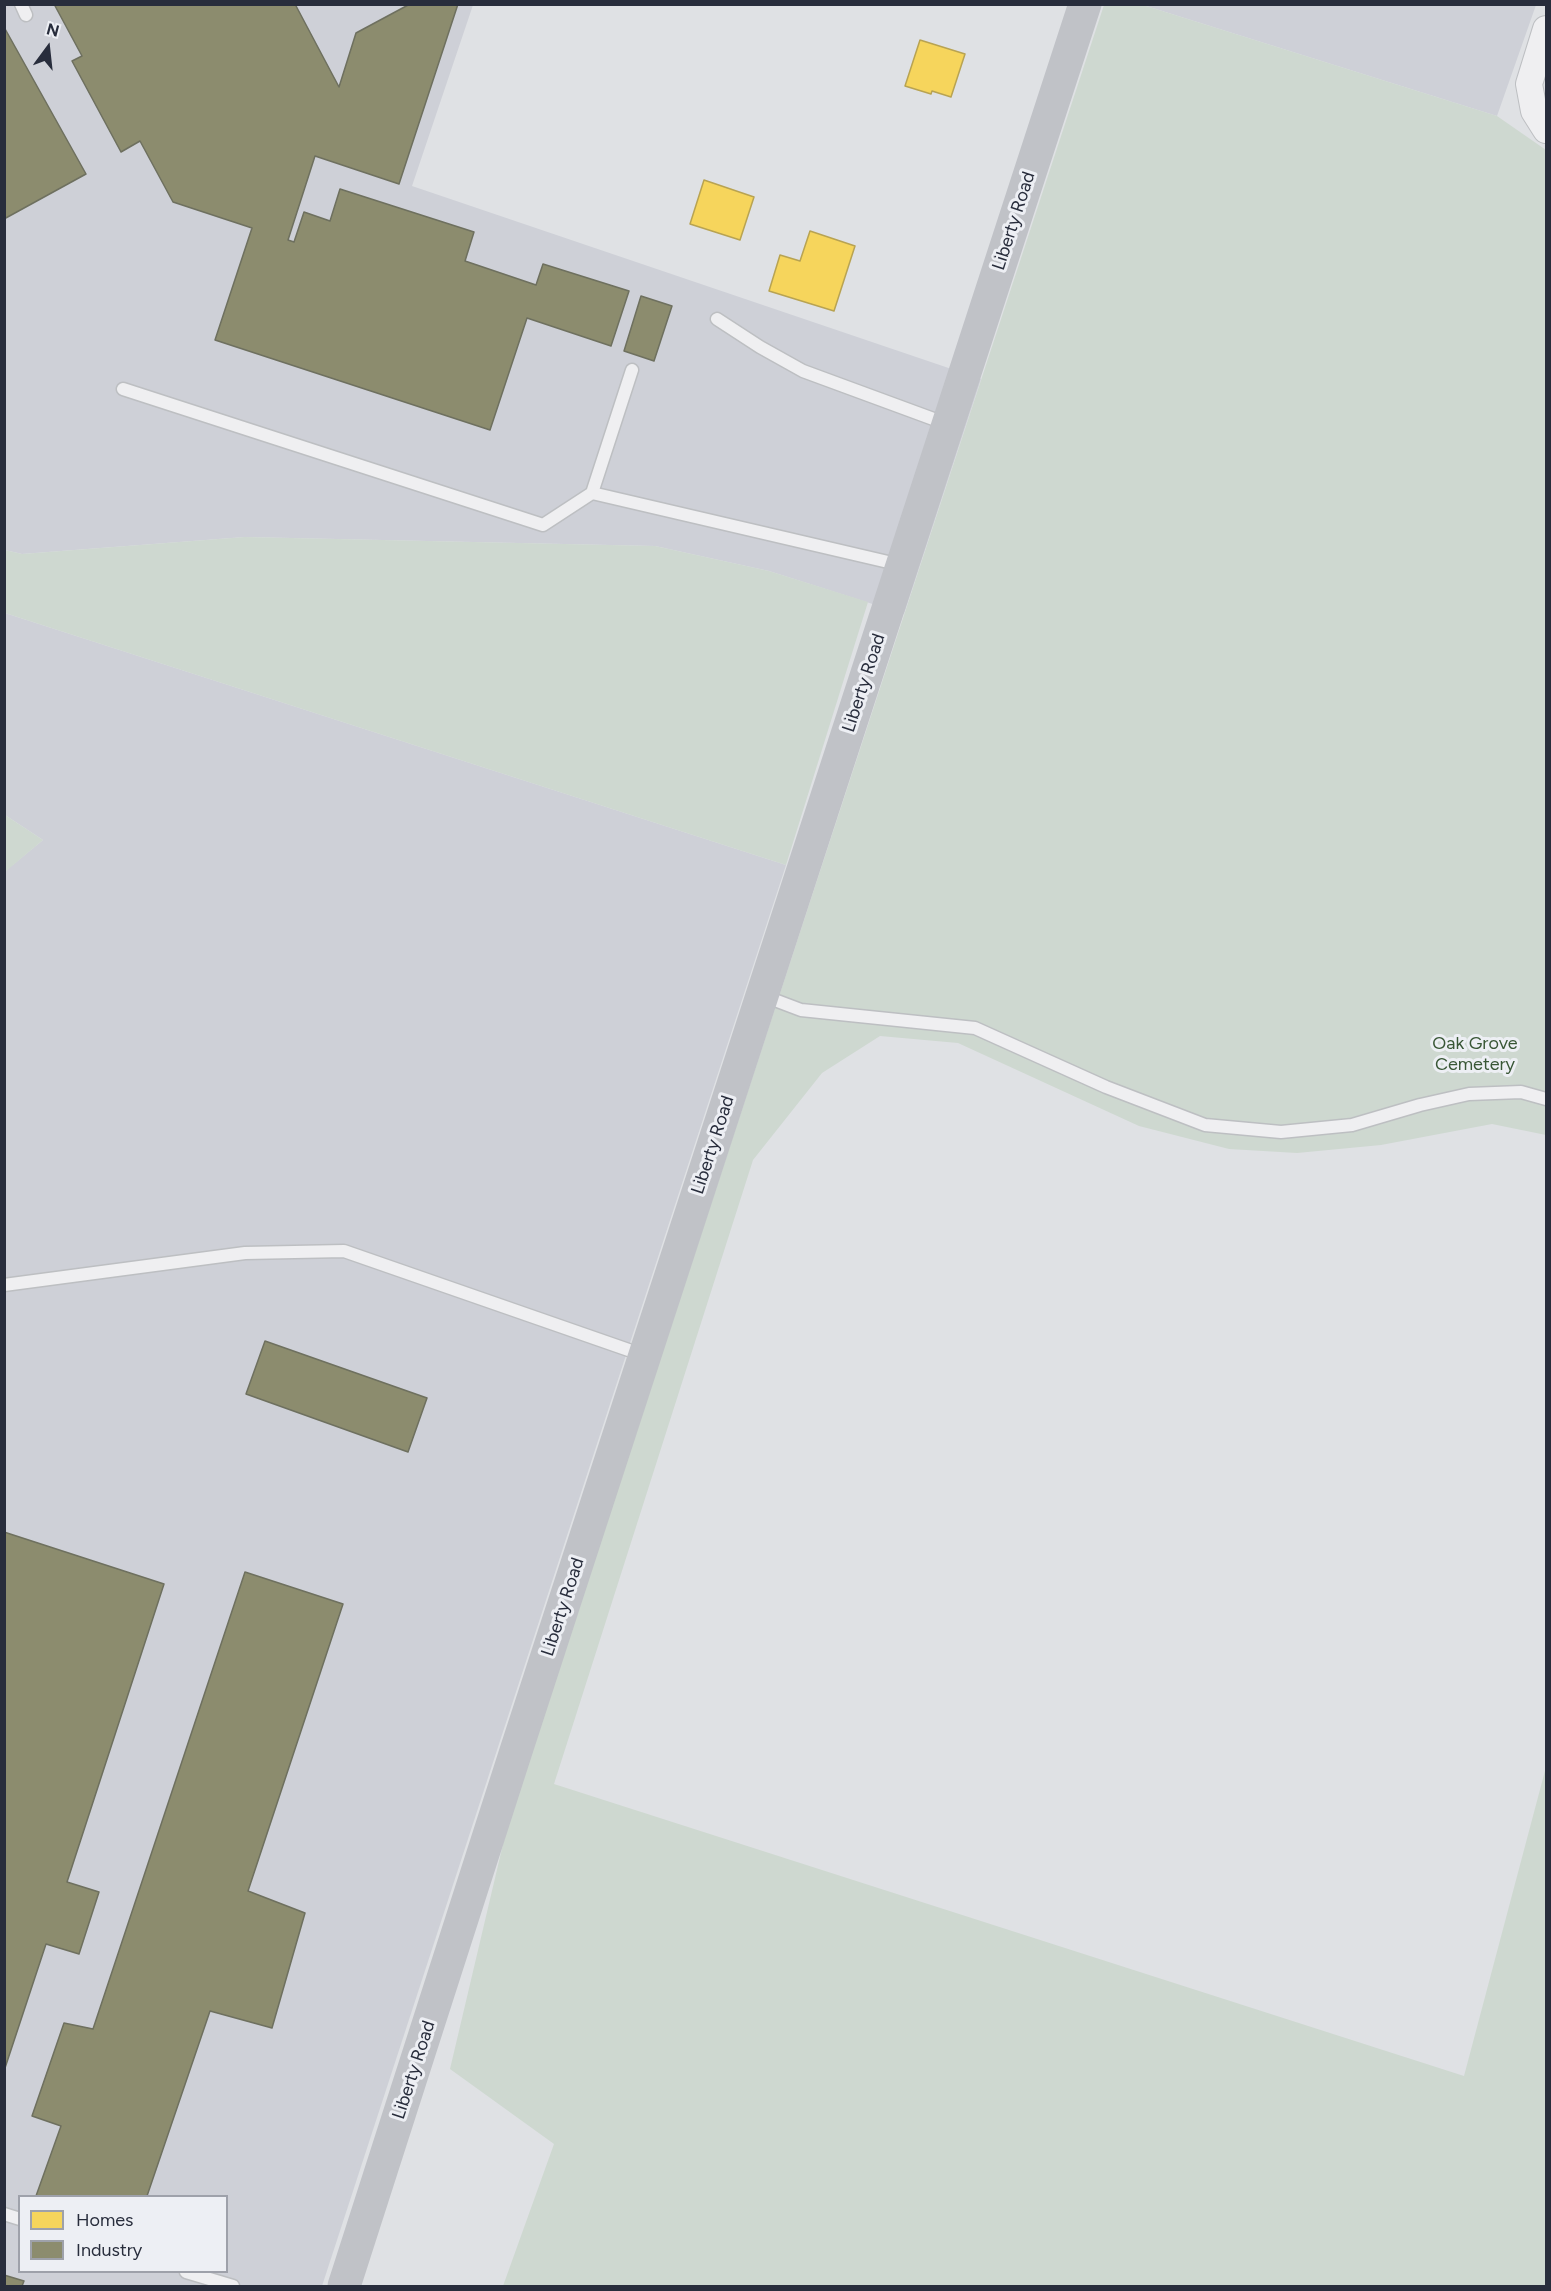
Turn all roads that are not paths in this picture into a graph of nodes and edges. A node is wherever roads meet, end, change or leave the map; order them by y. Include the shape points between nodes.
1 (1085, 4) edge
2 (1546, 29) edge
3 (1540, 121) edge
4 (717, 319) dead end
5 (632, 370) dead end
6 (123, 389) dead end
7 (948, 424) junction
8 (592, 493) junction
9 (902, 565) junction
10 (762, 995) junction
11 (1546, 1099) edge
12 (4, 1285) edge
13 (645, 1356) junction
14 (192, 2273) edge
15 (233, 2286) edge
16 (344, 2286) edge

1 - 7 street, Liberty Road
2 - 3 street via 1529,84
4 - 7 lane via 803,371
5 - 8 lane
6 - 8 lane via 543,525
7 - 9 street, Liberty Road
8 - 9 lane
9 - 10 street, Liberty Road
10 - 11 lane via 801,1010 975,1028 1106,1087 1205,1125 1281,1132 1352,1125 1469,1094 1521,1092
10 - 13 street, Liberty Road
12 - 13 lane via 245,1253 344,1251
13 - 16 street, Liberty Road
14 - 15 lane

